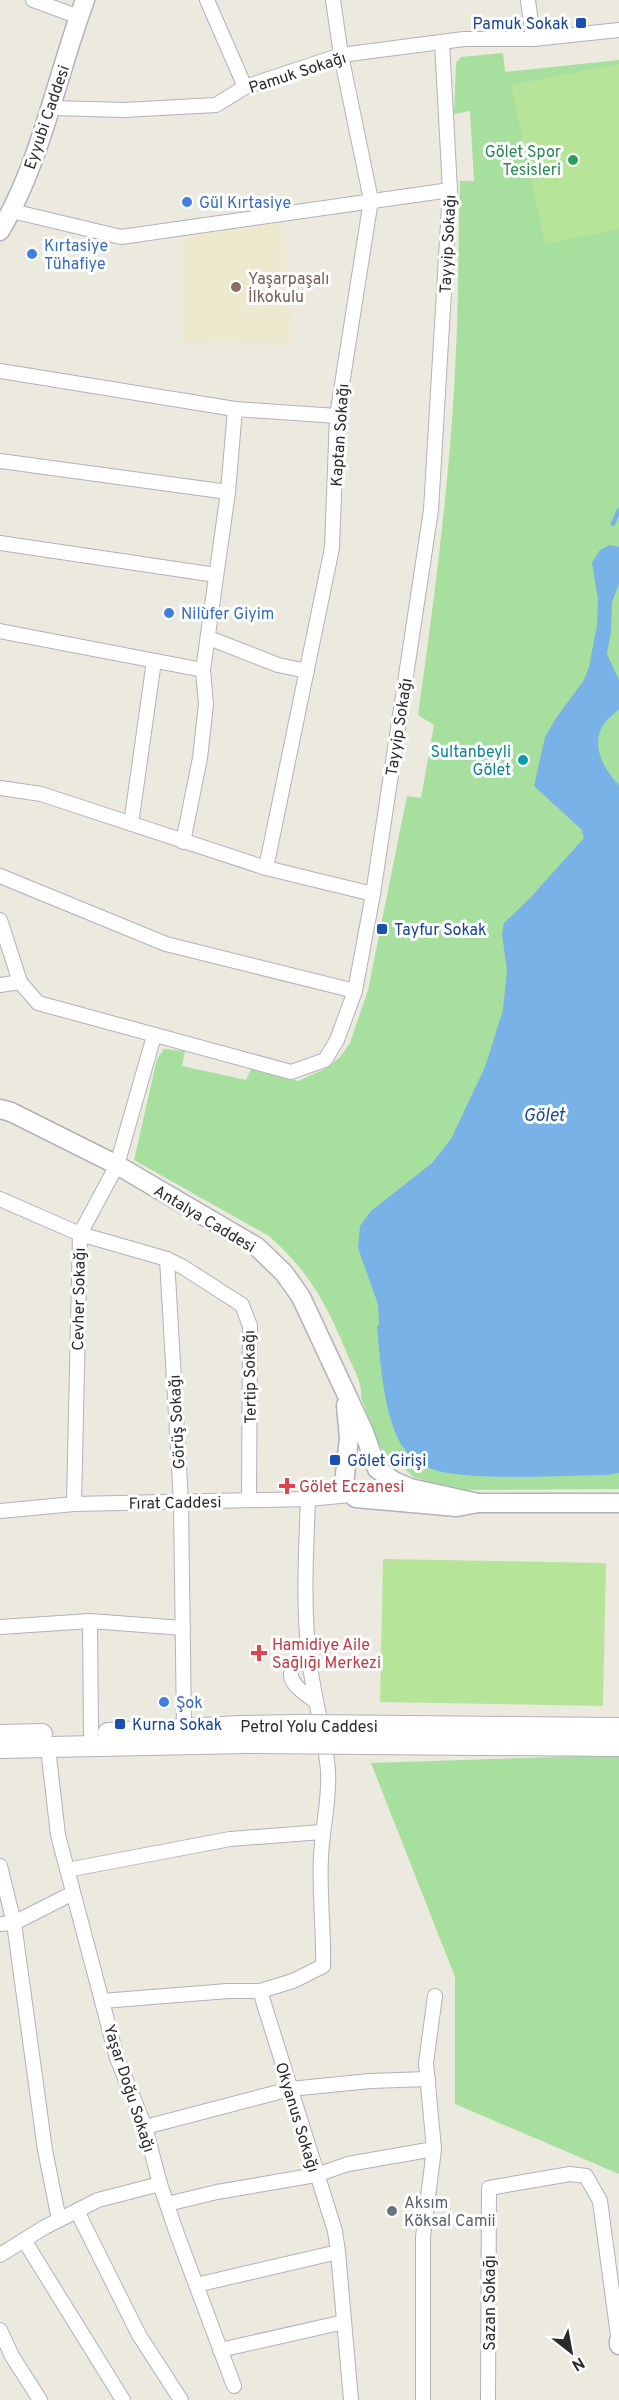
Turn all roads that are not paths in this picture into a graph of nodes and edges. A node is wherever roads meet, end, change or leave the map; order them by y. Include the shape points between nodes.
1 (33, 0) edge
2 (207, 0) edge
3 (333, 0) edge
4 (528, 0) edge
5 (82, 8) edge
6 (619, 30) edge
7 (533, 39) junction
8 (442, 42) junction
9 (341, 56) junction
10 (245, 87) junction
11 (51, 108) junction
12 (450, 190) junction
13 (371, 200) junction
14 (12, 211) junction
15 (0, 231) edge
16 (0, 371) edge
17 (235, 409) junction
18 (337, 416) junction
19 (0, 461) edge
20 (228, 492) junction
21 (0, 543) edge
22 (216, 575) junction
23 (0, 631) edge
24 (208, 638) junction
25 (154, 661) junction
26 (203, 670) junction
27 (307, 671) junction
28 (0, 788) edge
29 (131, 824) junction
30 (183, 842) junction
31 (266, 868) junction
32 (0, 876) edge
33 (373, 894) junction
34 (0, 920) edge
35 (20, 982) junction
36 (0, 985) edge
37 (355, 991) junction
38 (154, 1036) junction
39 (0, 1109) edge
40 (117, 1165) junction
41 (0, 1199) edge
42 (80, 1234) junction
43 (167, 1259) junction
44 (345, 1395) junction
45 (377, 1469) junction
46 (344, 1477) junction
47 (357, 1497) junction
48 (308, 1499) junction
49 (249, 1500) junction
50 (181, 1502) junction
51 (478, 1503) junction
52 (619, 1503) edge
53 (74, 1504) junction
54 (0, 1511) edge
55 (90, 1621) junction
56 (0, 1627) edge
57 (183, 1628) junction
58 (308, 1644) junction
59 (316, 1702) junction
60 (184, 1728) junction
61 (619, 1728) edge
62 (90, 1734) junction
63 (242, 1734) junction
64 (0, 1735) edge
65 (619, 1746) edge
66 (0, 1748) edge
67 (48, 1748) junction
68 (322, 1832) junction
69 (0, 1866) edge
70 (68, 1870) junction
71 (74, 1893) junction
72 (7, 1924) edge
73 (260, 1991) junction
74 (435, 1996) dead end
75 (102, 2001) junction
76 (428, 2079) junction
77 (290, 2089) junction
78 (145, 2127) junction
79 (434, 2149) junction
80 (316, 2175) junction
81 (160, 2184) junction
82 (167, 2204) junction
83 (77, 2211) junction
84 (59, 2220) junction
85 (24, 2240) junction
86 (338, 2252) junction
87 (0, 2255) edge
88 (196, 2285) junction
89 (344, 2322) junction
90 (0, 2330) edge
91 (619, 2343) edge
92 (220, 2350) junction
93 (234, 2386) dead end
94 (40, 2400) edge
95 (123, 2400) edge
96 (181, 2400) edge
97 (351, 2400) edge
98 (423, 2400) edge
99 (488, 2400) edge

1 - 5 street
2 - 10 street
3 - 9 street, Kaptan Sokağı
4 - 7 street
5 - 11 street, Eyyubi Caddesi
6 - 7 street, Pamuk Sokağı
7 - 8 street, Pamuk Sokağı
8 - 9 street, Pamuk Sokağı
8 - 12 street, Tayyip Sokağı
9 - 10 street, Pamuk Sokağı
9 - 13 street, Kaptan Sokağı
10 - 11 street, Pamuk Sokağı via 216,105 124,110
11 - 14 street, Eyyubi Caddesi
12 - 13 street
12 - 33 street, Tayyip Sokağı via 431,510
13 - 14 street via 121,237
13 - 18 street, Kaptan Sokağı
14 - 15 street, Eyyubi Caddesi
16 - 17 street
17 - 18 street
17 - 20 street
18 - 27 street, Kaptan Sokağı via 332,548
19 - 20 street
20 - 22 street
21 - 22 street
22 - 24 street
23 - 25 street
24 - 26 street
24 - 27 street via 278,665
25 - 26 street
25 - 29 street
26 - 30 street via 206,704 200,758
27 - 31 street, Kaptan Sokağı
28 - 29 street via 41,794
29 - 30 street
30 - 31 street
31 - 33 street
32 - 37 street via 166,944
33 - 37 street, Tayyip Sokağı
34 - 35 street
35 - 36 street
35 - 38 street, Tayyip Sokağı via 38,1003
37 - 38 street, Tayyip Sokağı via 337,1040 325,1060 291,1072
38 - 40 street, Cevher Sokağı
39 - 40 street, Antalya Caddesi
40 - 42 street, Cevher Sokağı
40 - 44 street, Antalya Caddesi via 237,1234 284,1273 314,1322
41 - 42 street, Tertip Sokağı
42 - 43 street, Tertip Sokağı
42 - 53 street, Cevher Sokağı
43 - 49 street, Tertip Sokağı via 242,1305 250,1326
43 - 50 street, Görüş Sokağı
44 - 45 street
44 - 46 street via 349,1438
45 - 46 street via 368,1462 356,1463
45 - 47 street via 381,1480 378,1491 369,1498
45 - 51 street via 410,1488
46 - 47 street via 344,1484
47 - 48 street, Fırat Caddesi
47 - 51 street via 457,1507
48 - 49 street, Fırat Caddesi
48 - 58 street via 304,1587
49 - 50 street, Fırat Caddesi
50 - 53 street, Fırat Caddesi
50 - 57 street, Görüş Sokağı
51 - 52 street
53 - 54 street, Fırat Caddesi
55 - 56 street
55 - 57 street
55 - 62 street
57 - 60 street, Görüş Sokağı
58 - 59 street
58 - 59 street via 290,1671 290,1680
59 - 68 street via 328,1769 329,1793
60 - 62 main road, Petrol Yolu Caddesi
60 - 63 main road, Petrol Yolu Caddesi
61 - 63 main road, Petrol Yolu Caddesi, bridge via 300,1725
62 - 64 main road, Petrol Yolu Caddesi
63 - 65 main road, Petrol Yolu Caddesi, bridge
63 - 67 main road, Petrol Yolu Caddesi
66 - 67 main road, Petrol Yolu Caddesi
67 - 70 street, Yaşar Doğu Sokağı via 58,1835
68 - 70 street via 230,1839
68 - 73 street via 322,1966 293,1981
69 - 72 street
70 - 71 street, Yaşar Doğu Sokağı
71 - 72 street
71 - 75 street, Yaşar Doğu Sokağı
72 - 84 street
73 - 75 street
73 - 77 street, Okyanus Sokağı
74 - 76 street via 426,2063
75 - 78 street, Yaşar Doğu Sokağı via 117,2058
76 - 77 street
76 - 79 street
77 - 78 street
77 - 80 street, Okyanus Sokağı
78 - 81 street, Yaşar Doğu Sokağı
79 - 80 street via 348,2164
79 - 98 street via 423,2237
80 - 82 street
80 - 86 street, Okyanus Sokağı
81 - 82 street, Yaşar Doğu Sokağı
81 - 83 street via 98,2200
82 - 88 street, Yaşar Doğu Sokağı
83 - 84 street
83 - 96 street via 139,2335
84 - 85 street
85 - 87 street
85 - 95 street
86 - 88 street
86 - 89 street, Okyanus Sokağı
88 - 92 street, Yaşar Doğu Sokağı
89 - 92 street
89 - 97 street, Okyanus Sokağı
90 - 94 street
91 - 99 street, Sazan Sokağı via 600,2201 586,2176 570,2174 489,2188
92 - 93 street, Yaşar Doğu Sokağı

